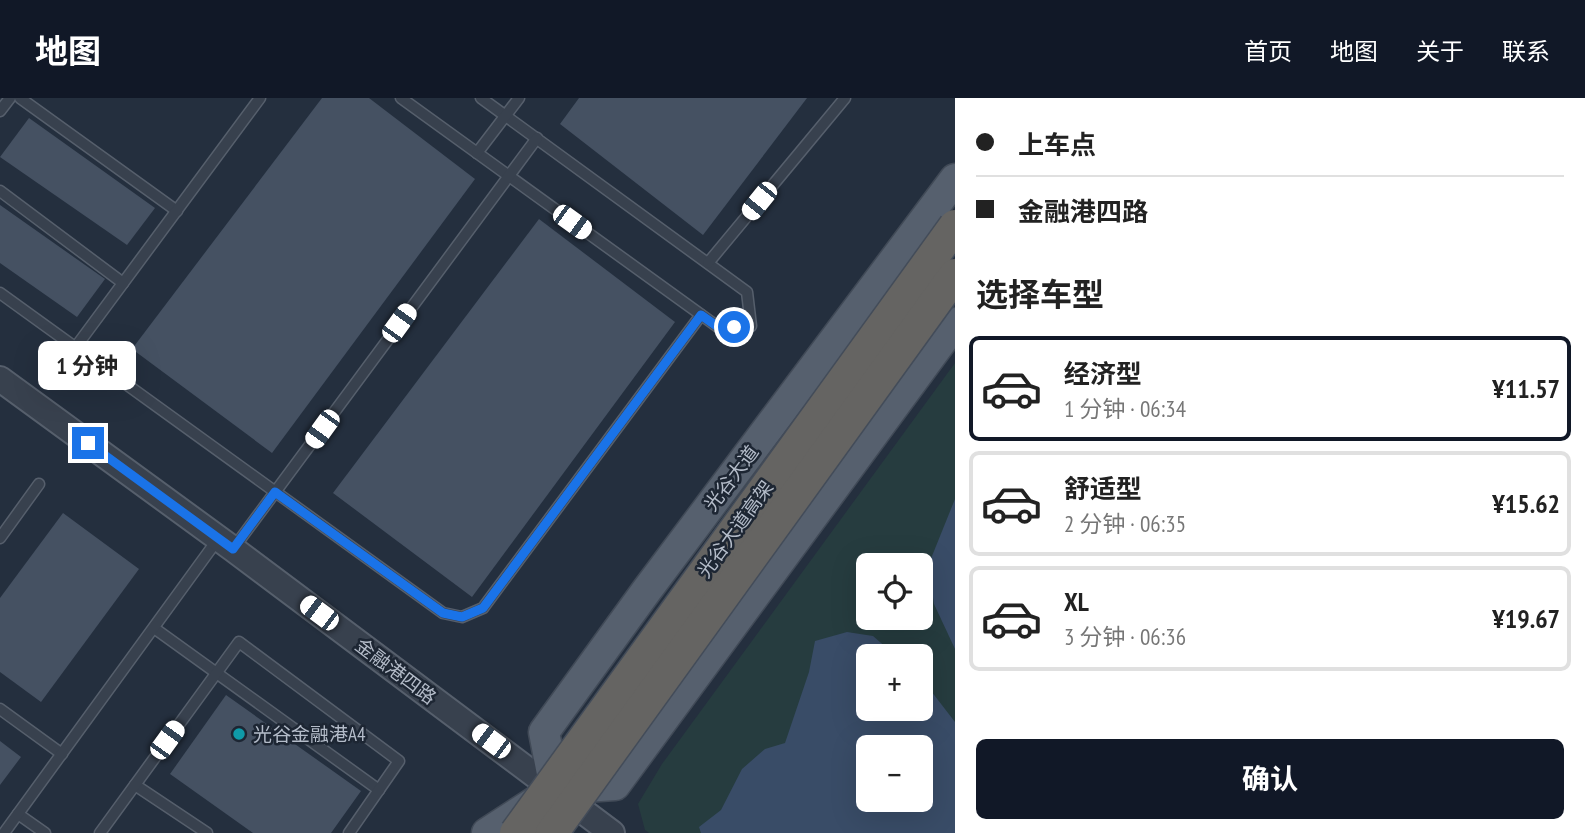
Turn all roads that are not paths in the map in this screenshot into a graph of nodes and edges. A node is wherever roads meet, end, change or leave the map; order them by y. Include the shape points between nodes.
1 (10, 98) edge
2 (20, 98) edge
3 (260, 98) edge
4 (401, 98) edge
5 (481, 98) edge
6 (519, 98) edge
7 (845, 98) edge
8 (0, 111) edge
9 (506, 116) junction
10 (537, 138) junction
11 (477, 153) junction
12 (508, 176) junction
13 (955, 179) edge
14 (0, 191) edge
15 (177, 211) junction
16 (955, 226) edge
17 (708, 263) junction
18 (955, 275) edge
19 (123, 283) junction
20 (0, 293) edge
21 (701, 315) junction
22 (955, 323) edge
23 (75, 348) junction
24 (0, 379) edge
25 (39, 484) dead end
26 (275, 492) junction
27 (0, 538) edge
28 (226, 544) junction
29 (154, 628) junction
30 (216, 673) junction
31 (0, 709) edge
32 (62, 754) junction
33 (135, 785) junction
34 (555, 789) junction
35 (379, 790) junction
36 (18, 814) junction
37 (105, 831) edge
38 (4, 833) edge
39 (45, 833) edge
40 (206, 833) edge
41 (349, 833) edge
42 (487, 833) edge
43 (516, 833) edge
44 (553, 833) edge
45 (612, 833) edge

1 - 8 lane
2 - 15 lane
3 - 15 lane
4 - 11 lane
5 - 9 lane
6 - 9 lane
7 - 17 lane
9 - 10 lane
9 - 11 lane
10 - 12 lane
10 - 17 lane
11 - 12 lane
12 - 21 lane
12 - 26 lane
13 - 34 main road, 光谷大道 via 544,732
14 - 19 lane
15 - 19 lane
16 - 43 highway, 光谷大道高架, bridge
17 - 21 lane via 747,292 751,326 718,327
18 - 44 highway, 光谷大道高架, bridge
19 - 23 lane
20 - 23 lane
21 - 26 lane via 483,608 462,617 443,613
22 - 34 main road via 615,785
23 - 26 lane
24 - 28 street, 金融港四路
25 - 27 lane
26 - 28 lane
28 - 29 lane
28 - 34 street, 金融港四路
29 - 30 lane
29 - 32 lane
30 - 33 lane
30 - 35 lane
30 - 35 lane via 239,642 399,761
31 - 32 lane
32 - 36 lane
33 - 37 lane
33 - 40 lane
34 - 42 main road
34 - 44 main road, 光谷大道
34 - 45 street, 金融港四路
35 - 41 lane
36 - 38 lane
36 - 39 lane

